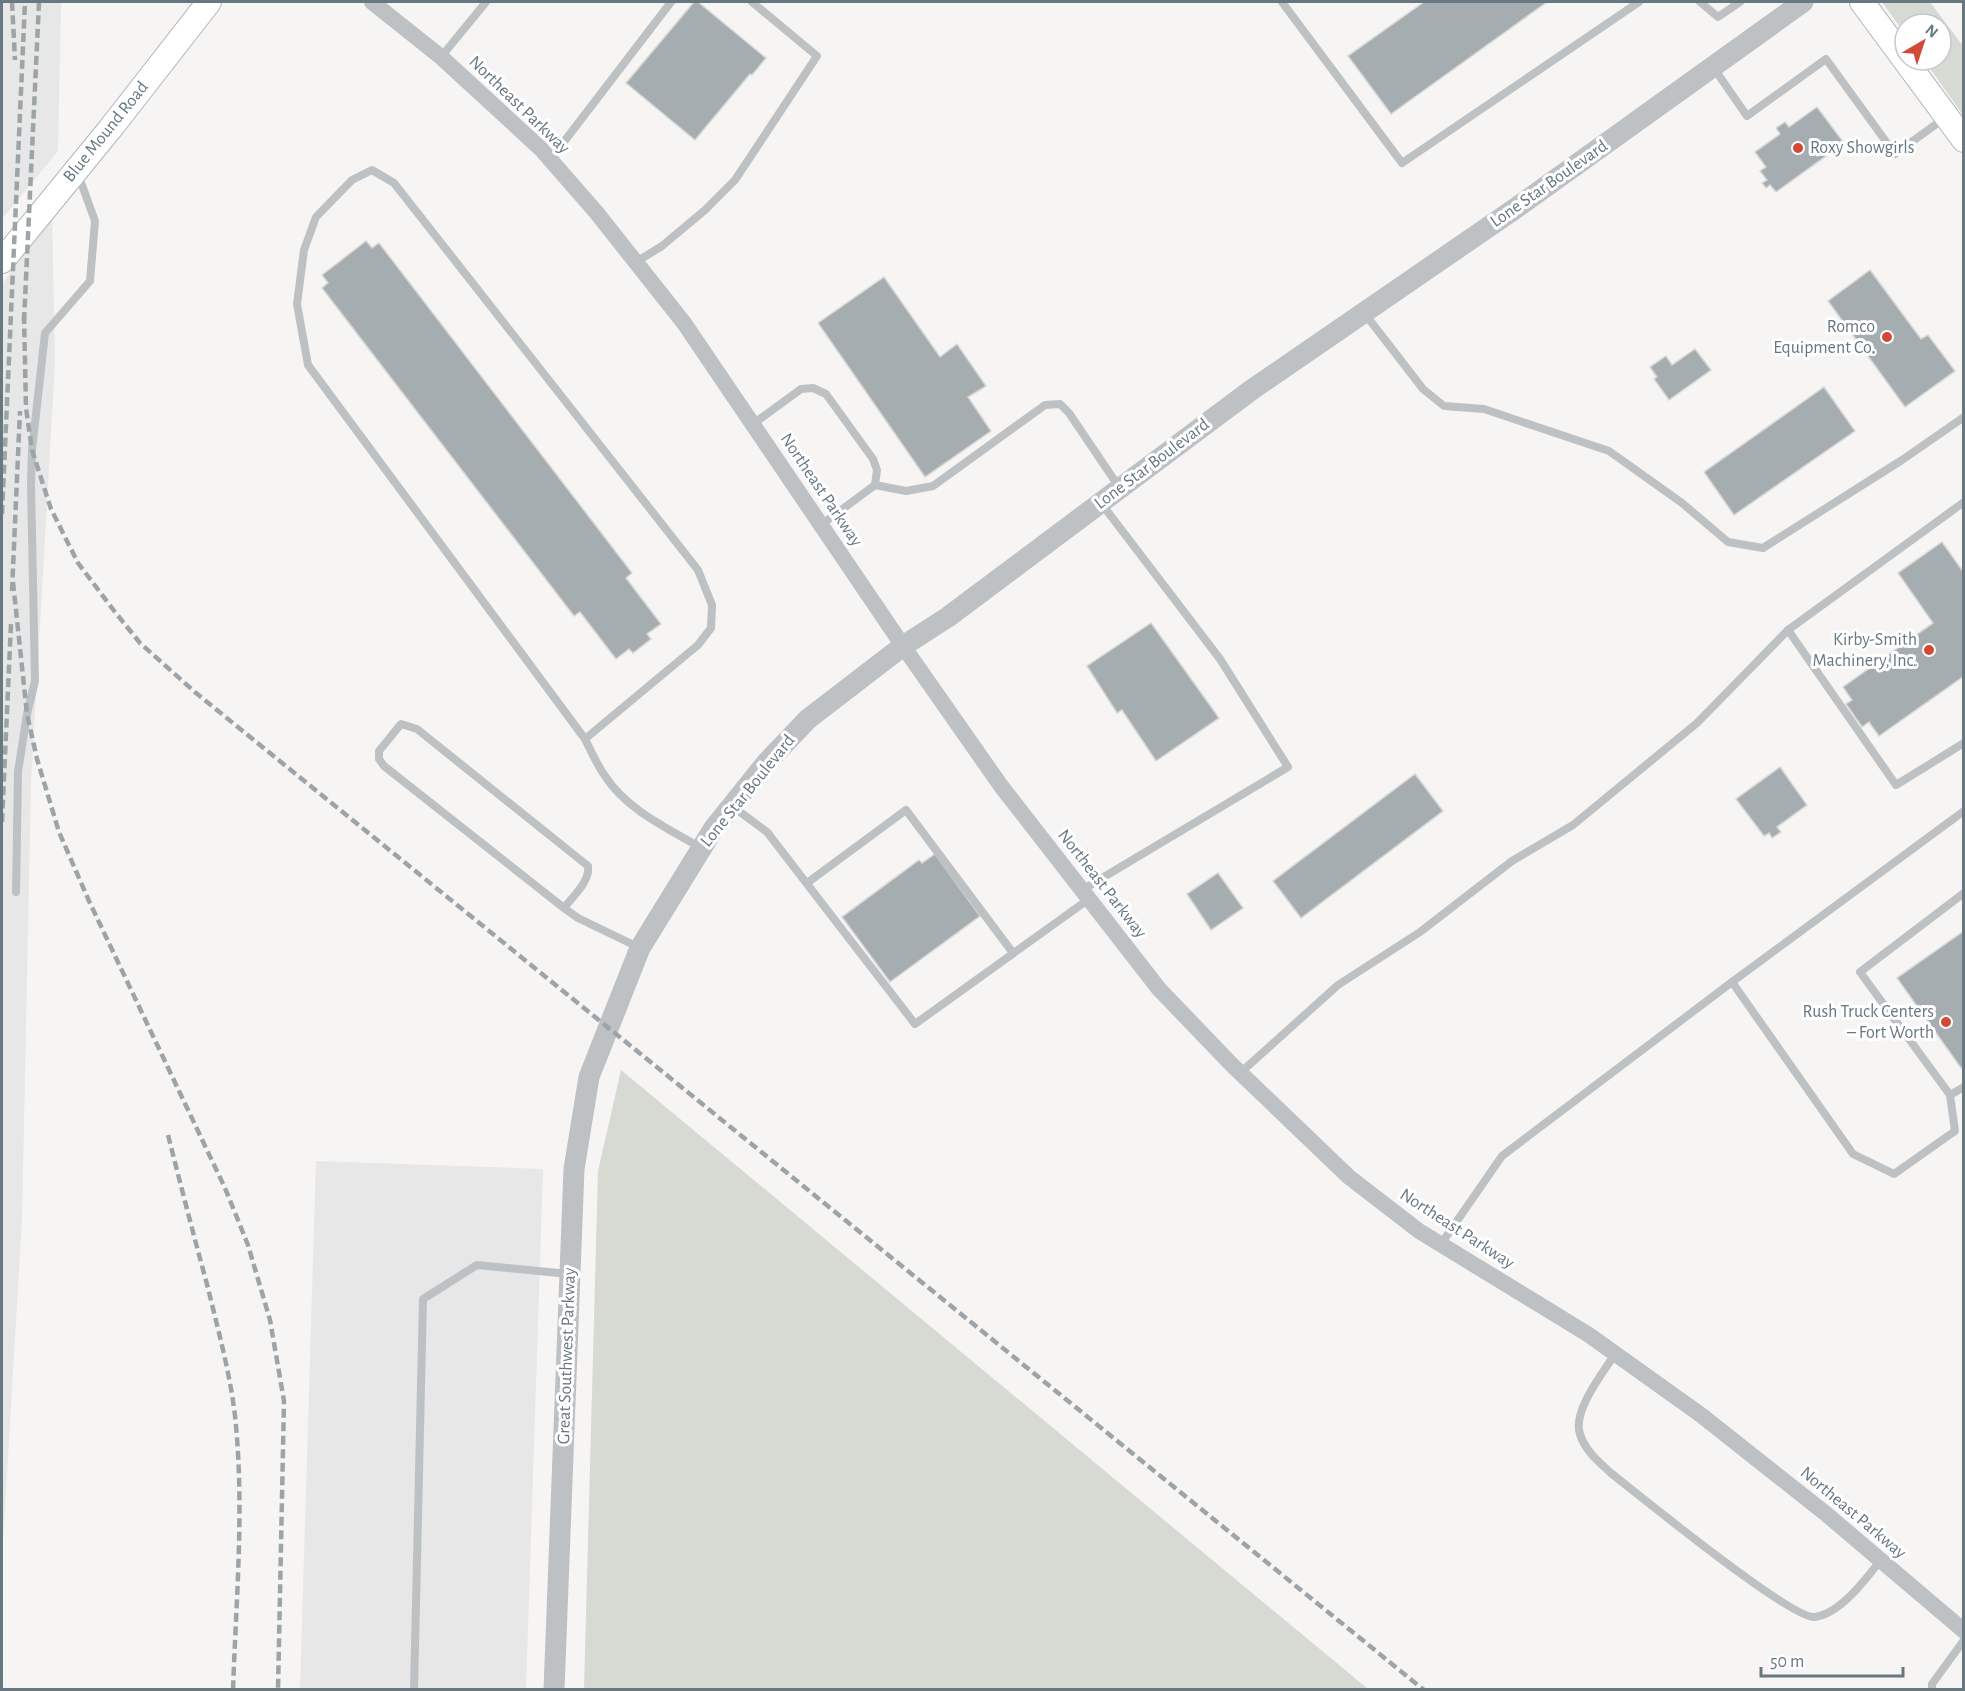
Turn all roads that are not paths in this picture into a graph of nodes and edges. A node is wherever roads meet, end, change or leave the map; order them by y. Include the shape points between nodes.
1 (209, 2) edge
2 (372, 2) edge
3 (486, 2) edge
4 (671, 2) edge
5 (752, 2) edge
6 (1282, 2) edge
7 (1639, 2) edge
8 (1700, 2) edge
9 (1740, 2) edge
10 (1803, 2) edge
11 (1862, 2) edge
12 (441, 57) junction
13 (1713, 67) junction
14 (1947, 117) junction
15 (1964, 140) edge
16 (550, 160) junction
17 (76, 169) junction
18 (2, 261) edge
19 (636, 262) junction
20 (1364, 313) junction
21 (1964, 417) edge
22 (753, 424) junction
23 (875, 485) junction
24 (1120, 488) junction
25 (1101, 502) junction
26 (1964, 502) edge
27 (821, 525) junction
28 (1788, 630) junction
29 (903, 646) junction
30 (585, 739) junction
31 (1964, 743) edge
32 (732, 806) junction
33 (1964, 811) edge
34 (701, 848) junction
35 (807, 883) junction
36 (16, 892) dead end
37 (1964, 893) edge
38 (1085, 895) junction
39 (564, 908) junction
40 (640, 948) junction
41 (1013, 953) junction
42 (1732, 982) junction
43 (609, 1027) joint
44 (1240, 1073) junction
45 (1964, 1087) edge
46 (1950, 1095) junction
47 (1441, 1244) junction
48 (570, 1274) junction
49 (1615, 1354) junction
50 (1880, 1561) junction
51 (1964, 1631) edge
52 (1964, 1640) edge
53 (414, 1689) edge
54 (554, 1689) edge
55 (1932, 1689) edge

1 - 17 main road, Blue Mound Road
2 - 12 street, Northeast Parkway
3 - 12 lane
4 - 16 lane
5 - 19 lane via 817,56 735,180 679,232
6 - 7 lane via 1402,163
8 - 9 lane via 1718,17
10 - 13 street, Lone Star Boulevard
11 - 14 main road
12 - 16 street, Northeast Parkway
13 - 14 lane via 1747,116 1826,59 1895,154
13 - 20 street, Lone Star Boulevard
14 - 15 main road
16 - 19 street, Northeast Parkway
17 - 18 main road, Blue Mound Road
17 - 36 lane via 94,221 90,281 45,333 32,450 35,681 18,772
19 - 22 street, Northeast Parkway via 684,323
20 - 21 lane via 1423,389 1444,406 1484,409 1610,451 1728,542 1763,548
20 - 24 street, Lone Star Boulevard via 1250,391
22 - 23 lane via 801,389 813,388 826,394 873,459 877,470
22 - 27 street, Northeast Parkway
23 - 24 lane via 906,491 933,486 1044,405 1060,404
23 - 27 lane
24 - 25 street, Lone Star Boulevard
25 - 29 street, Lone Star Boulevard via 948,617
25 - 38 lane via 1220,659 1288,767
26 - 28 lane
27 - 29 street, Northeast Parkway
28 - 31 lane via 1896,785
28 - 44 lane via 1697,723 1573,825 1512,861 1420,932 1338,985
29 - 32 street, Lone Star Boulevard via 808,719
29 - 38 street, Northeast Parkway via 1001,786
30 - 30 lane via 698,645 711,628 712,605 698,570 394,183 372,170 352,180 316,217 304,250 297,304 308,365
30 - 34 lane via 605,776 624,799
32 - 34 street, Lone Star Boulevard
32 - 35 lane via 767,832
33 - 42 lane
34 - 40 street, Lone Star Boulevard
35 - 41 lane via 915,1024
35 - 41 lane via 906,810
37 - 46 lane via 1860,972
38 - 41 lane
38 - 44 street, Northeast Parkway via 1158,989
39 - 39 lane via 584,883 588,866 417,729 401,724 379,751 384,766
39 - 40 lane
40 - 43 street, Lone Star Boulevard
42 - 46 lane via 1853,1154 1894,1174 1955,1131
42 - 47 lane via 1502,1156
43 - 48 street, Great Southwest Parkway via 589,1077 579,1135
44 - 47 street, Northeast Parkway via 1349,1177 1419,1232
45 - 46 lane
47 - 49 street, Northeast Parkway
48 - 53 lane via 477,1265 423,1299
48 - 54 street, Great Southwest Parkway
49 - 50 street, Northeast Parkway via 1701,1415
49 - 50 lane via 1582,1407 1579,1420 1579,1433 1592,1456 1612,1474 1772,1596 1803,1615 1815,1617 1826,1613 1852,1597
50 - 51 street, Northeast Parkway
52 - 55 lane

